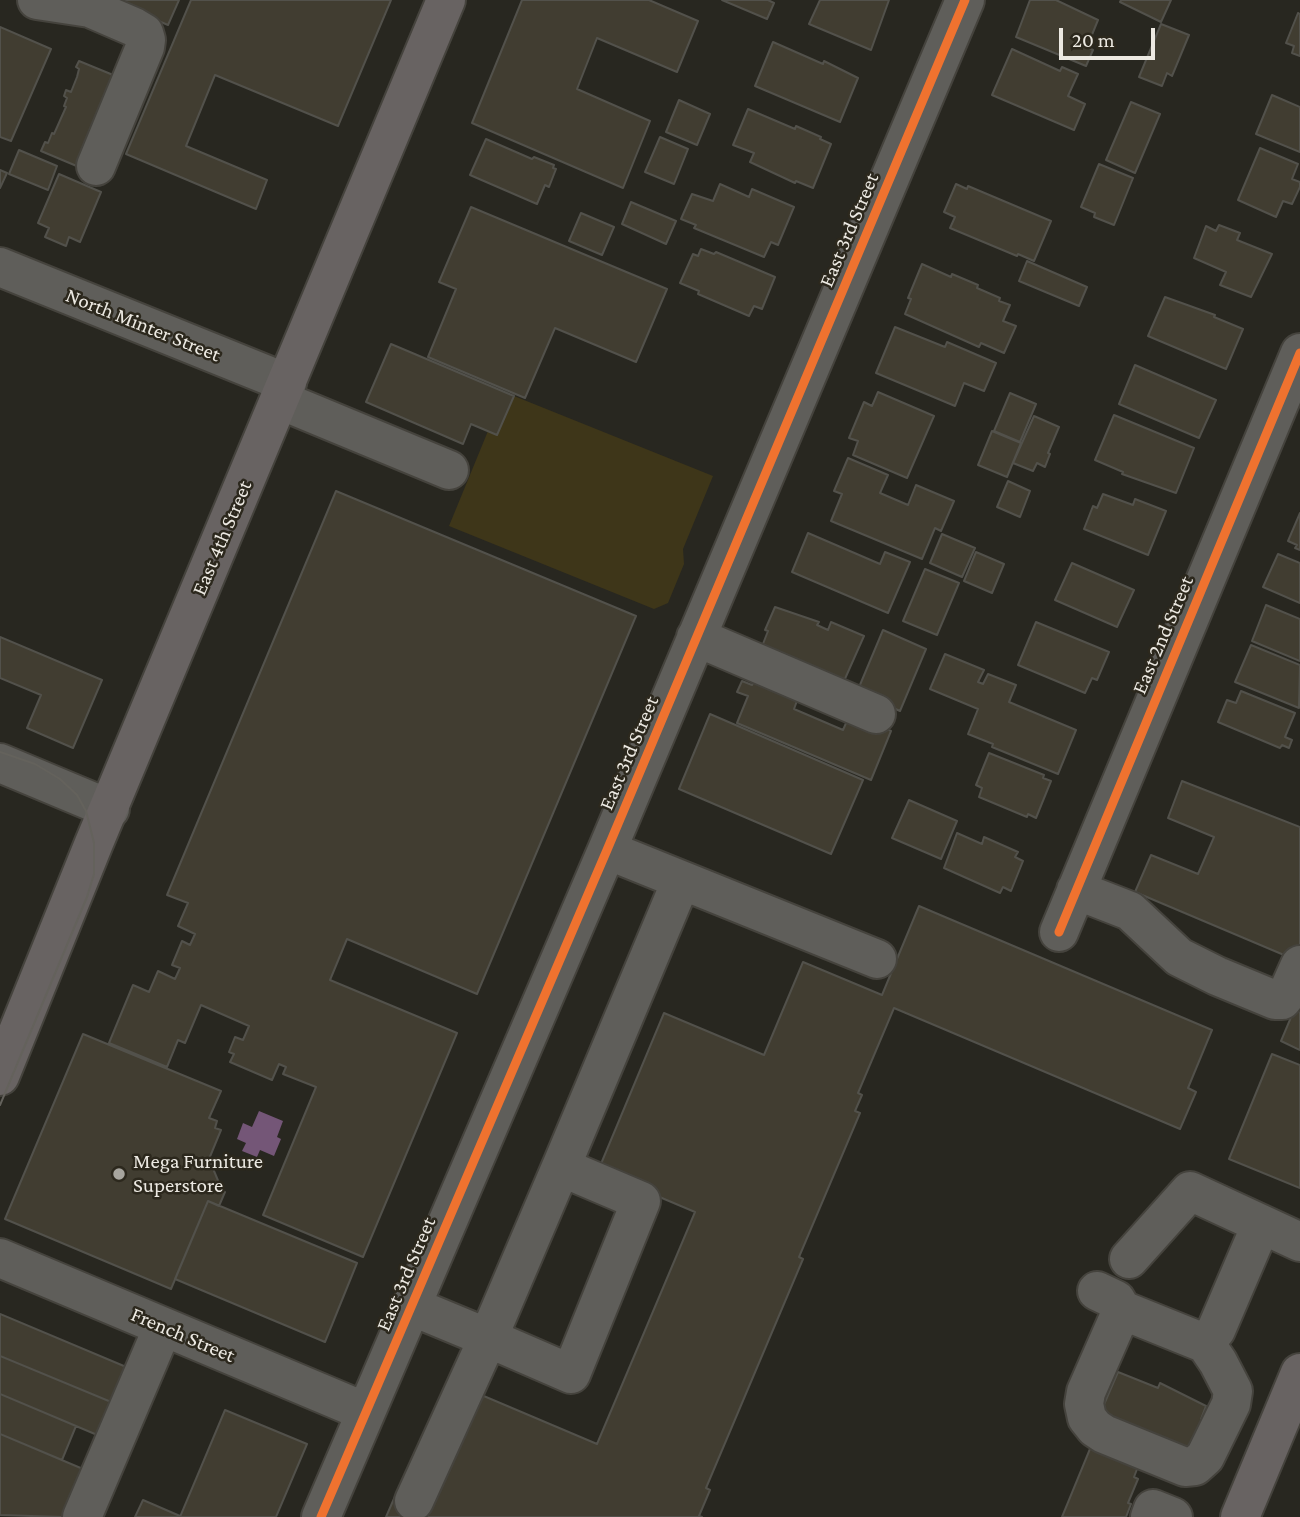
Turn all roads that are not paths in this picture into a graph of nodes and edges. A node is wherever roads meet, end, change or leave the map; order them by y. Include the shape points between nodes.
1 (37, 0) edge
2 (446, 0) edge
3 (965, 0) edge
4 (96, 166) dead end
5 (0, 267) edge
6 (1300, 353) edge
7 (283, 391) junction
8 (449, 470) dead end
9 (696, 638) junction
10 (876, 714) dead end
11 (0, 763) edge
12 (110, 809) junction
13 (607, 850) junction
14 (681, 881) junction
15 (1076, 890) junction
16 (1059, 932) dead end
17 (877, 959) dead end
18 (1300, 965) edge
19 (0, 1076) edge
20 (561, 1167) junction
21 (1261, 1225) junction
22 (1300, 1242) edge
23 (0, 1258) edge
24 (1129, 1259) dead end
25 (411, 1306) junction
26 (163, 1327) junction
27 (488, 1338) junction
28 (1203, 1340) junction
29 (1300, 1373) edge
30 (366, 1412) junction
31 (414, 1501) dead end
32 (82, 1517) edge
33 (321, 1517) edge
34 (1150, 1517) edge
35 (1173, 1517) edge
36 (1240, 1517) edge

1 - 4 street via 90,8 144,33 145,47
2 - 7 main road, East 4th Street
3 - 9 street, East 3rd Street
5 - 7 street, North Minter Street
6 - 15 street, East 2nd Street
7 - 8 street, North Minter Street
7 - 12 main road, East 4th Street
9 - 10 street
9 - 13 street, East 3rd Street
11 - 12 street
12 - 19 main road, East 4th Street
13 - 14 street
13 - 25 street, East 3rd Street
14 - 17 street
14 - 20 street
15 - 16 street, East 2nd Street
15 - 18 street via 1130,911 1179,957 1275,1000 1287,994
20 - 27 street
20 - 27 street via 641,1201 571,1374
21 - 22 street
21 - 24 street via 1190,1191
21 - 28 street via 1216,1329
23 - 26 street, French Street
25 - 27 street
25 - 30 street, East 3rd Street
26 - 30 street, French Street
26 - 32 street
27 - 31 street
28 - 28 street via 1110,1300 1086,1392 1087,1418 1104,1434 1195,1466 1205,1457 1233,1391
29 - 36 main road
30 - 33 street, East 3rd Street
34 - 35 street via 1153,1509

